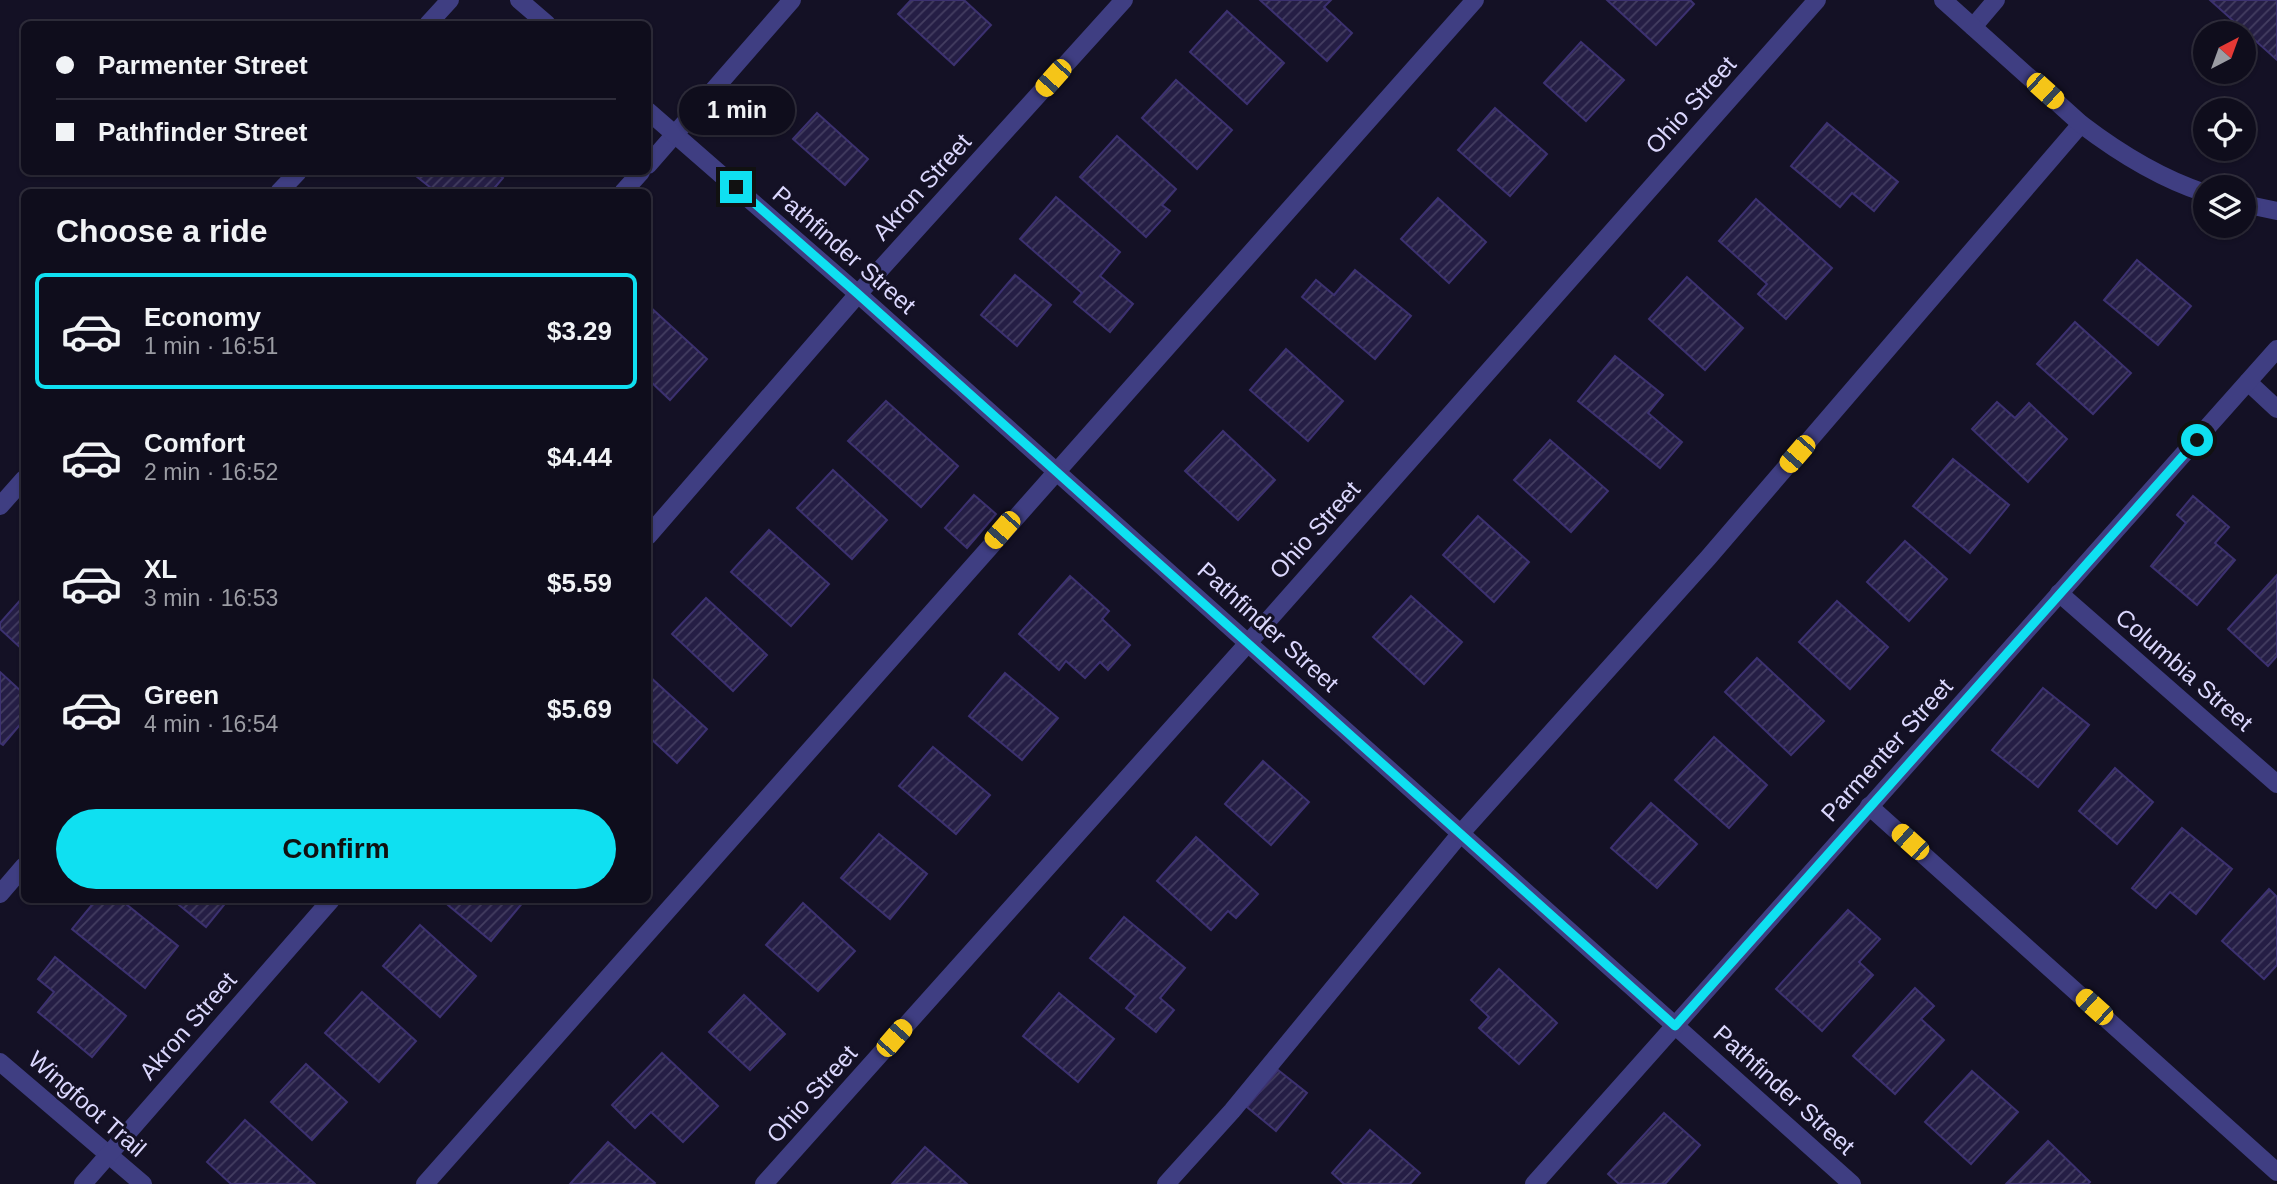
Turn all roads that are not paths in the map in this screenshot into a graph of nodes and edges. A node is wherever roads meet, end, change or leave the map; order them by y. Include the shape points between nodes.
1 (450, 0) edge
2 (519, 0) edge
3 (792, 0) edge
4 (1124, 0) edge
5 (1475, 0) edge
6 (1817, 0) edge
7 (1943, 0) edge
8 (1996, 0) edge
9 (431, 21) edge
10 (544, 21) edge
11 (1973, 27) junction
12 (651, 114) edge
13 (2081, 124) junction
14 (674, 134) junction
15 (651, 161) edge
16 (295, 175) edge
17 (638, 175) edge
18 (2193, 188) edge
19 (282, 189) edge
20 (626, 189) edge
21 (2256, 207) edge
22 (2277, 211) edge
23 (858, 294) junction
24 (2277, 349) edge
25 (2248, 382) junction
26 (2277, 409) edge
27 (1056, 470) junction
28 (21, 482) edge
29 (0, 506) edge
30 (651, 533) edge
31 (2059, 593) junction
32 (1249, 642) junction
33 (2277, 784) edge
34 (1869, 806) junction
35 (1461, 833) junction
36 (21, 870) edge
37 (0, 894) edge
38 (328, 903) edge
39 (1675, 1026) junction
40 (0, 1062) edge
41 (109, 1154) junction
42 (2277, 1172) edge
43 (83, 1184) edge
44 (143, 1184) edge
45 (425, 1184) edge
46 (764, 1184) edge
47 (1166, 1184) edge
48 (1534, 1184) edge
49 (1852, 1184) edge

1 - 9 street
2 - 10 street
3 - 14 street
4 - 23 street, Akron Street
5 - 27 street
6 - 32 street, Ohio Street
7 - 11 street
8 - 11 street
11 - 13 street
12 - 14 street, Pathfinder Street
13 - 18 street via 2126,157
13 - 35 street via 1708,558
14 - 15 street
14 - 23 street, Pathfinder Street
16 - 19 street
17 - 20 street
21 - 22 street
23 - 27 street, Pathfinder Street
23 - 30 street, Akron Street
24 - 25 street, Parmenter Street
25 - 26 street
25 - 31 street, Parmenter Street
27 - 32 street, Pathfinder Street
27 - 45 street
28 - 29 street
31 - 33 street, Columbia Street
31 - 34 street, Parmenter Street
32 - 35 street, Pathfinder Street
32 - 46 street, Ohio Street
34 - 39 street, Parmenter Street
34 - 42 street
35 - 39 street, Pathfinder Street
35 - 47 street via 1232,1111
36 - 37 street
38 - 41 street, Akron Street
39 - 48 street, Parmenter Street
39 - 49 street, Pathfinder Street
40 - 41 street, Wingfoot Trail
41 - 43 street, Akron Street
41 - 44 street, Wingfoot Trail

